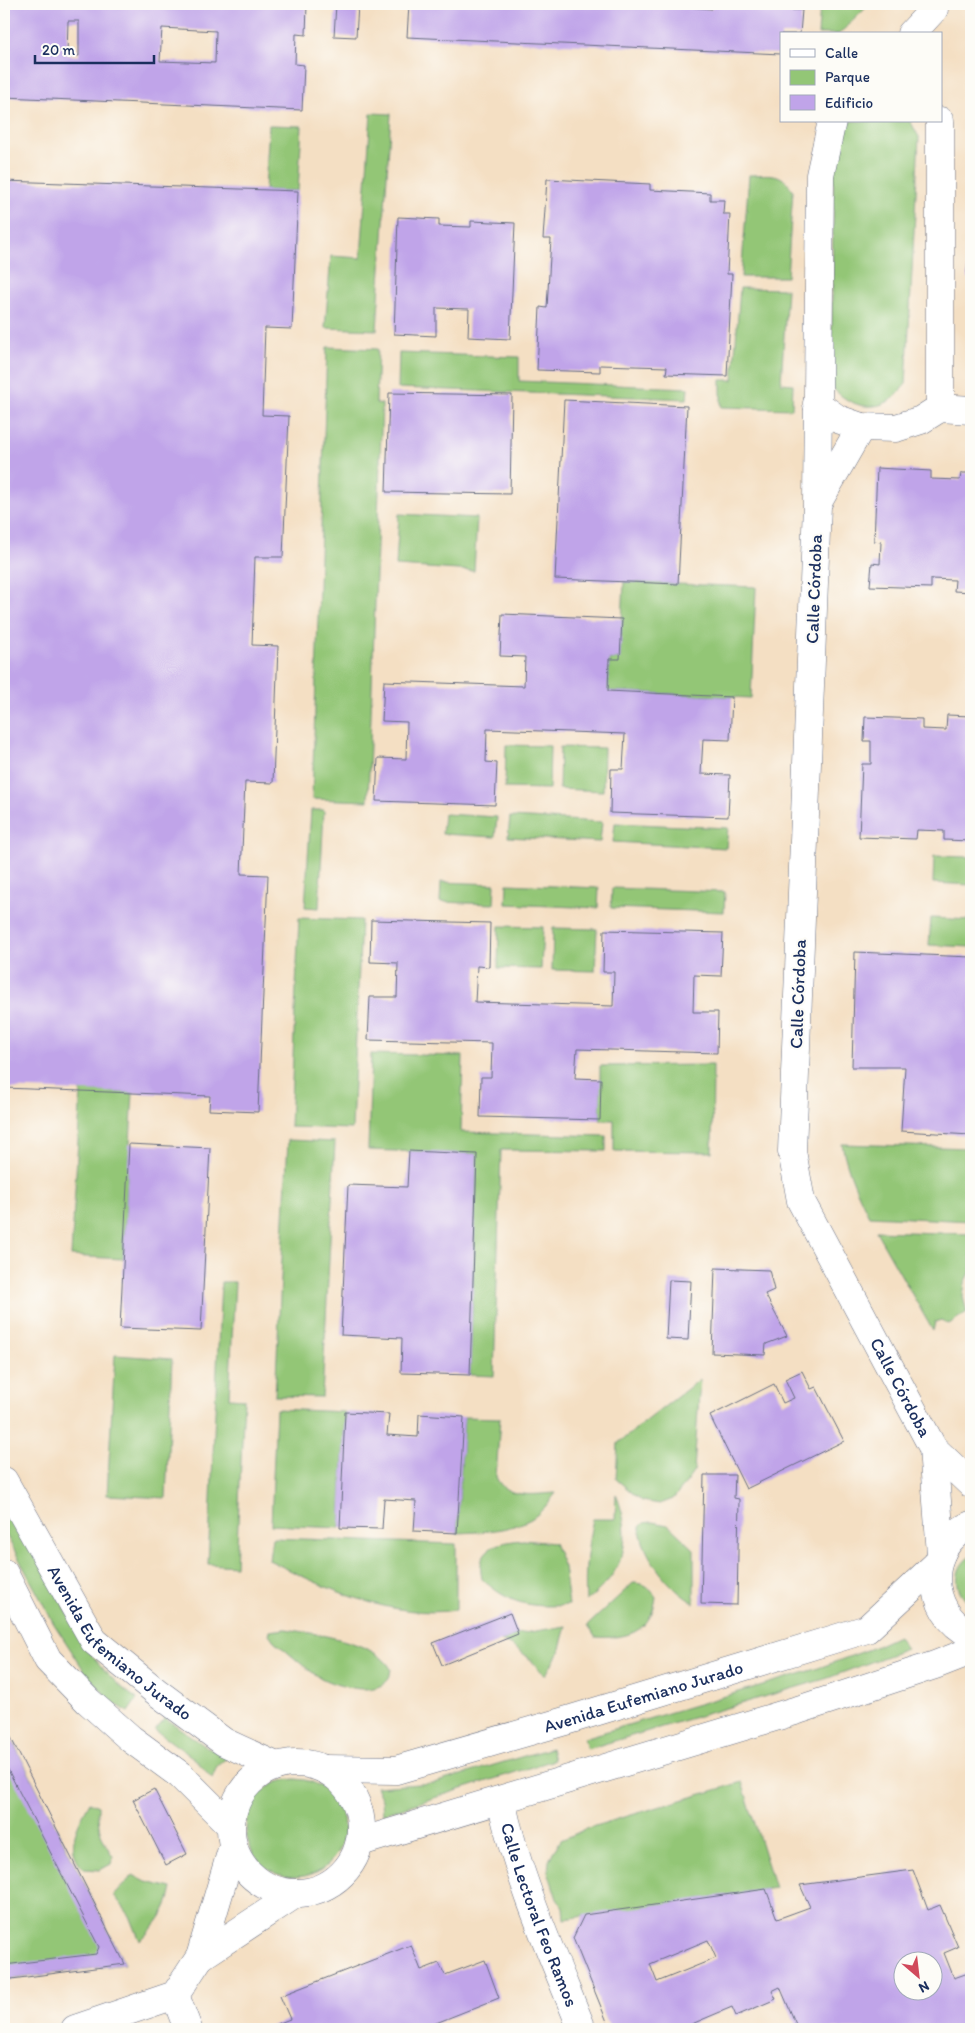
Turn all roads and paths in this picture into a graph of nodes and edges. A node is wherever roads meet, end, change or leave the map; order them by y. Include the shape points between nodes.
1 (935, 15) edge
2 (914, 32) edge
3 (832, 122) edge
4 (940, 122) edge
5 (817, 404) junction
6 (940, 408) junction
7 (971, 410) edge
8 (860, 427) junction
9 (817, 505) junction
10 (933, 1448) junction
11 (4, 1481) edge
12 (971, 1484) edge
13 (971, 1525) edge
14 (939, 1559) junction
15 (4, 1573) edge
16 (971, 1634) edge
17 (971, 1651) edge
18 (276, 1766) junction
19 (324, 1769) junction
20 (501, 1800) junction
21 (231, 1835) junction
22 (360, 1842) junction
23 (297, 1893) junction
24 (200, 1957) junction
25 (175, 1995) junction
26 (75, 2029) edge
27 (188, 2029) edge
28 (582, 2029) edge

1 - 2 street
3 - 5 street, Calle Córdoba via 820,175
4 - 6 street
5 - 8 street via 838,419
5 - 9 street, Calle Córdoba
6 - 7 street
6 - 8 street via 921,420 896,428
8 - 9 street, Calle Córdoba
9 - 10 street, Calle Córdoba via 792,1150 801,1201
10 - 12 street, Calle Córdoba
10 - 14 street, Calle Córdoba
11 - 18 street, Avenida Eufemiano Jurado via 94,1641 224,1742
13 - 14 street, Avenida Eufemiano Jurado via 951,1538
14 - 16 street, Calle Córdoba via 935,1583 939,1602 948,1618
14 - 19 street, Avenida Eufemiano Jurado via 867,1629 396,1770
15 - 21 street via 48,1660 131,1739 180,1775
17 - 20 street via 807,1707
18 - 19 street via 308,1764
18 - 21 street via 258,1775 244,1789 234,1806
19 - 22 street via 342,1781 354,1800 361,1820
20 - 22 street
20 - 28 street, Calle Lectoral Feo Ramos via 537,1916
21 - 23 street via 242,1864 257,1880 275,1890
21 - 24 street
22 - 23 street via 351,1863 337,1878 318,1889
23 - 24 street
24 - 25 street
25 - 26 street
25 - 27 street

